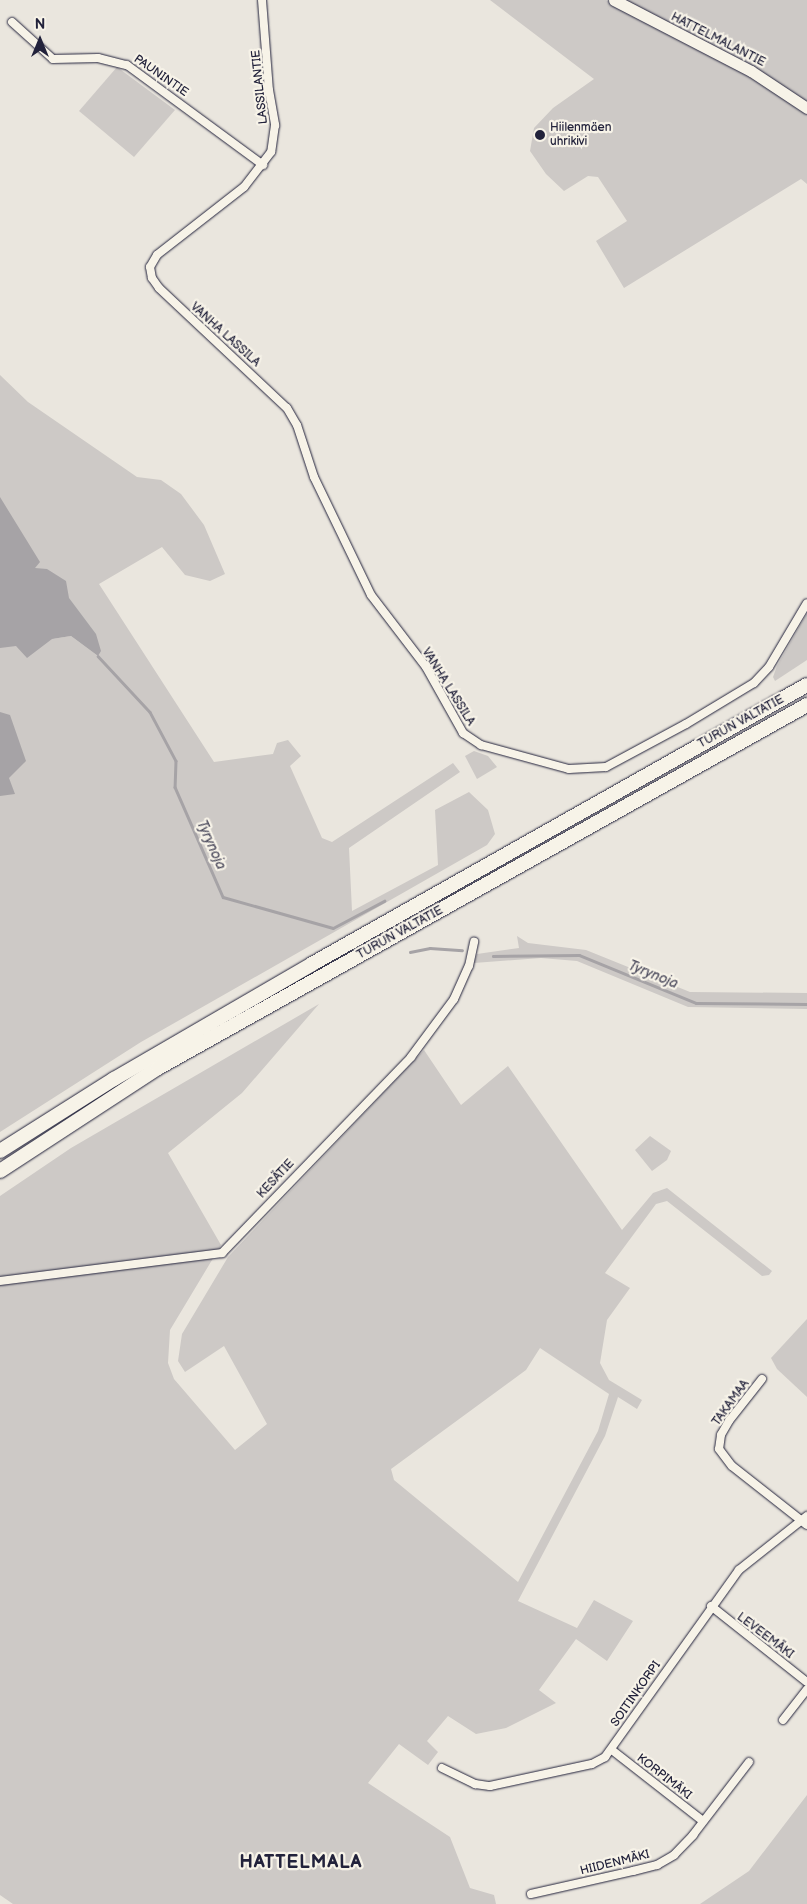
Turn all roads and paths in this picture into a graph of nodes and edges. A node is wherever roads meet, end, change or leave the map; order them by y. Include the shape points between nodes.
1 (262, 0) edge
2 (614, 0) edge
3 (12, 22) dead end
4 (807, 108) edge
5 (263, 165) junction
6 (150, 267) joint
7 (807, 603) edge
8 (807, 685) edge
9 (807, 705) edge
10 (474, 942) dead end
11 (0, 1151) edge
12 (0, 1171) edge
13 (0, 1281) edge
14 (762, 1379) dead end
15 (806, 1521) edge
16 (711, 1606) junction
17 (807, 1682) edge
18 (807, 1689) edge
19 (783, 1720) dead end
20 (612, 1750) junction
21 (749, 1762) dead end
22 (442, 1768) dead end
23 (703, 1821) junction
24 (531, 1894) dead end

1 - 5 street, LASSILANTIE via 275,125 272,152
2 - 4 street, HATTELMALANTIE via 751,71
3 - 5 street, PAUNINTIE via 53,59 98,58 127,65
5 - 6 street, LASSILANTIE via 244,186 157,254
6 - 7 street, VANHA LASSILA via 159,288 287,408 297,424 314,477 371,595 426,668 460,729 476,743 569,769 606,767 754,683 769,667
8 - 11 highway, TURUN VALTATIE via 312,964 114,1079
9 - 12 highway, TURUN VALTATIE via 158,1068
10 - 13 street, KESÄTIE via 469,966 454,999 411,1057 227,1249 218,1253
14 - 15 street, TAKAMAA via 721,1435 719,1449 732,1466
15 - 16 street, SOITINKORPI via 739,1570
16 - 17 street, LEVEEMÄKI
16 - 20 street, SOITINKORPI
18 - 19 street
20 - 22 street, SOITINKORPI via 592,1764 490,1786 475,1784
20 - 23 street, KORPIMÄKI
21 - 23 street, HIIDENMÄKI
23 - 24 street, HIIDENMÄKI via 674,1855 658,1865

